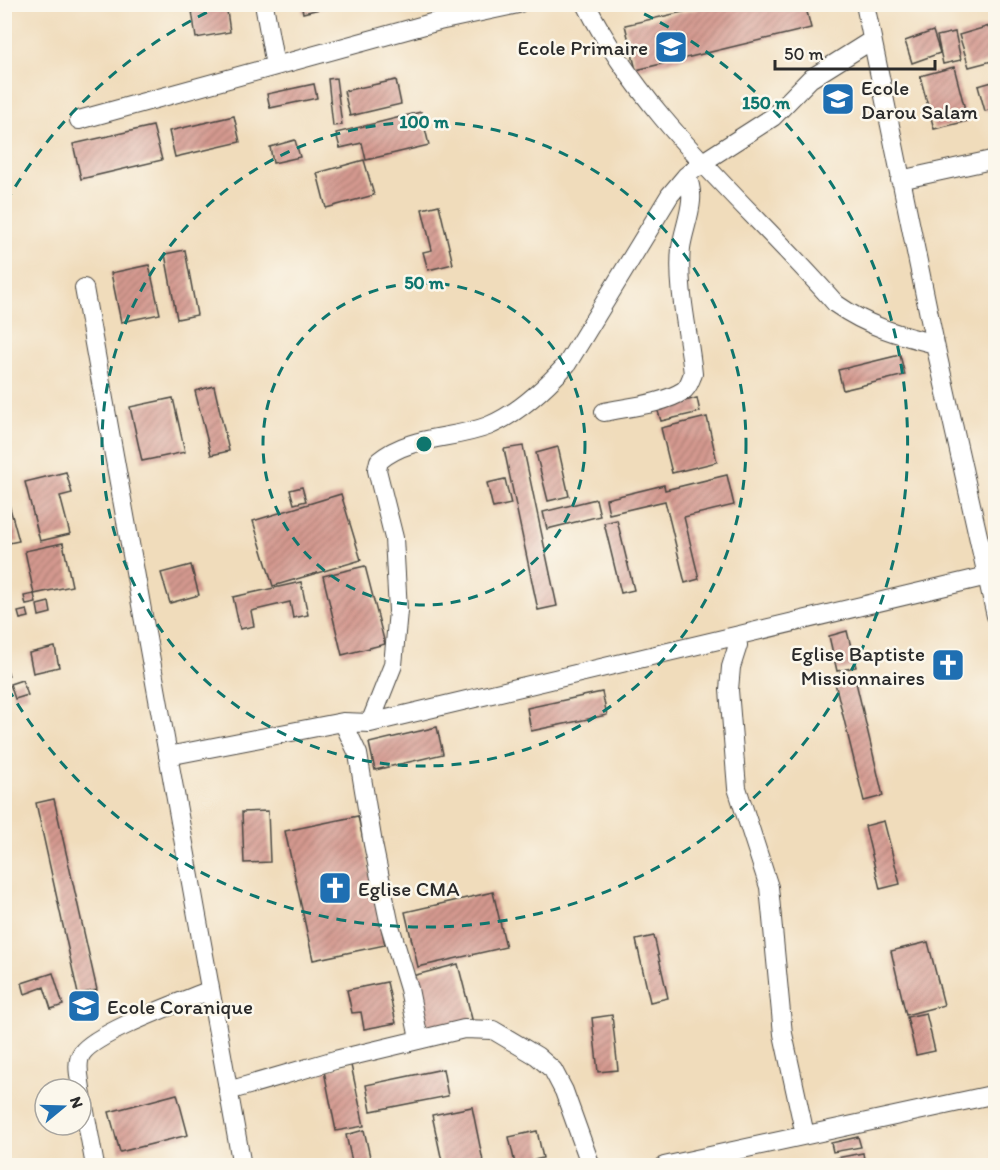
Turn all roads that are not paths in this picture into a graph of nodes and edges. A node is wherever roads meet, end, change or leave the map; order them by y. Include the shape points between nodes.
1 (264, 4) edge
2 (518, 4) edge
3 (586, 4) edge
4 (865, 4) edge
5 (872, 40) junction
6 (275, 66) junction
7 (79, 120) dead end
8 (996, 159) edge
9 (703, 162) junction
10 (686, 176) junction
11 (900, 180) junction
12 (84, 288) dead end
13 (935, 344) junction
14 (604, 412) dead end
15 (992, 575) edge
16 (996, 616) edge
17 (734, 637) junction
18 (343, 722) junction
19 (370, 723) junction
20 (168, 756) junction
21 (210, 990) junction
22 (419, 1040) junction
23 (79, 1077) edge
24 (228, 1091) junction
25 (996, 1094) edge
26 (805, 1135) junction
27 (90, 1137) edge
28 (95, 1166) edge
29 (242, 1166) edge
30 (591, 1166) edge
31 (664, 1166) edge

1 - 6 street
2 - 6 street
3 - 9 street via 624,70
4 - 5 street
5 - 9 street via 816,75 773,117
5 - 11 street
6 - 7 street
8 - 11 street
9 - 10 street
9 - 13 street via 837,304 859,320 890,333
10 - 14 street via 693,196 683,230 680,269 693,374 683,391
10 - 19 street via 670,195 567,364 552,380 487,426 398,448 379,461 376,470 394,538 398,611 393,665
11 - 13 street
12 - 20 street
13 - 15 street
15 - 16 street
15 - 17 street
17 - 19 street
17 - 26 street via 738,645 729,690 737,788 769,887 783,1034
18 - 19 street
18 - 20 street
18 - 22 street via 358,754 390,926
20 - 21 street
21 - 23 street via 115,1031 86,1048 78,1066
21 - 24 street
22 - 24 street
22 - 30 street via 481,1028 493,1030 537,1056 553,1070 564,1091
24 - 29 street
25 - 26 street
26 - 31 street
27 - 28 street

